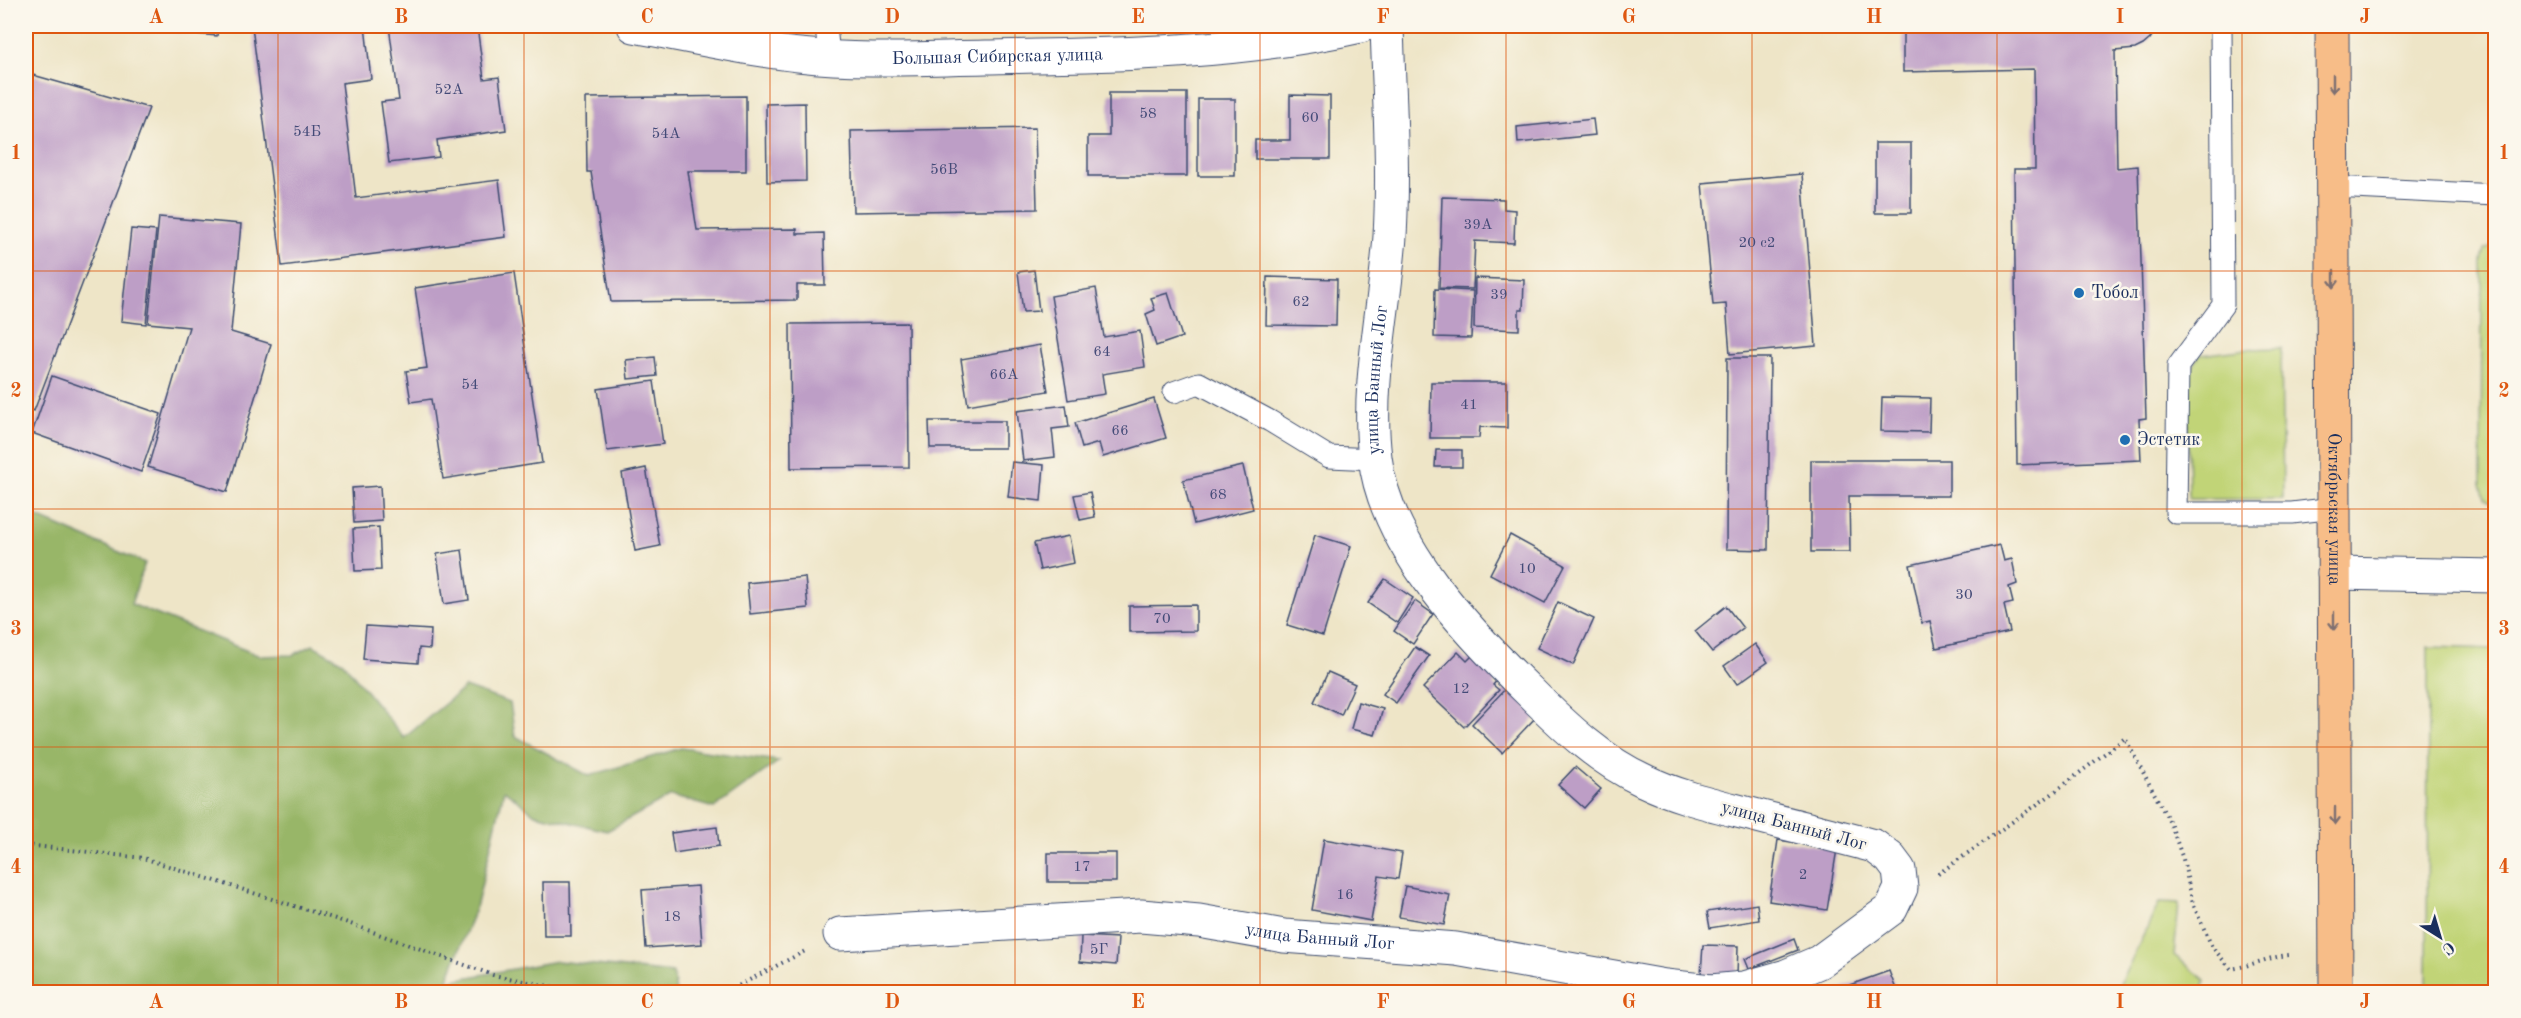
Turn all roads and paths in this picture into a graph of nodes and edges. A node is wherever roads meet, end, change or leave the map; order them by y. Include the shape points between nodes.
1 (634, 26) edge
2 (1361, 26) edge
3 (1387, 26) edge
4 (2221, 26) edge
5 (2332, 26) edge
6 (828, 41) edge
7 (2333, 188) junction
8 (2496, 195) edge
9 (1174, 392) dead end
10 (1375, 459) junction
11 (2334, 508) junction
12 (2334, 573) junction
13 (2496, 576) edge
14 (26, 845) edge
15 (1901, 888) junction
16 (840, 934) joint
17 (2289, 955) dead end
18 (579, 993) edge
19 (710, 993) edge
20 (2336, 993) edge

1 - 6 street, Большая Сибирская улица via 801,56
2 - 6 street, Большая Сибирская улица via 1230,48 1041,56 879,58
3 - 10 street, улица Банный Лог via 1390,234 1373,423
4 - 11 lane via 2223,305 2178,366 2176,513 2292,513
5 -> 7 main road, Октябрьская улица
7 - 8 lane
7 -> 11 main road, Октябрьская улица
9 - 10 lane via 1199,383 1329,457
10 - 15 street, улица Банный Лог via 1396,522 1434,587 1562,724 1621,769 1646,782 1717,806 1874,846 1899,870
11 - 12 main road, Октябрьская улица
12 - 13 street
12 -> 20 main road, Октябрьская улица
14 - 18 path via 143,858 345,922 493,975
15 - 16 street, улица Банный Лог via 1891,909 1819,962 1744,988 1711,990 1665,986 1456,949 1284,936 1199,921 1141,916
15 - 17 path via 1953,864 2125,738 2171,825 2193,904 2212,947 2231,969
16 - 19 path via 732,989

